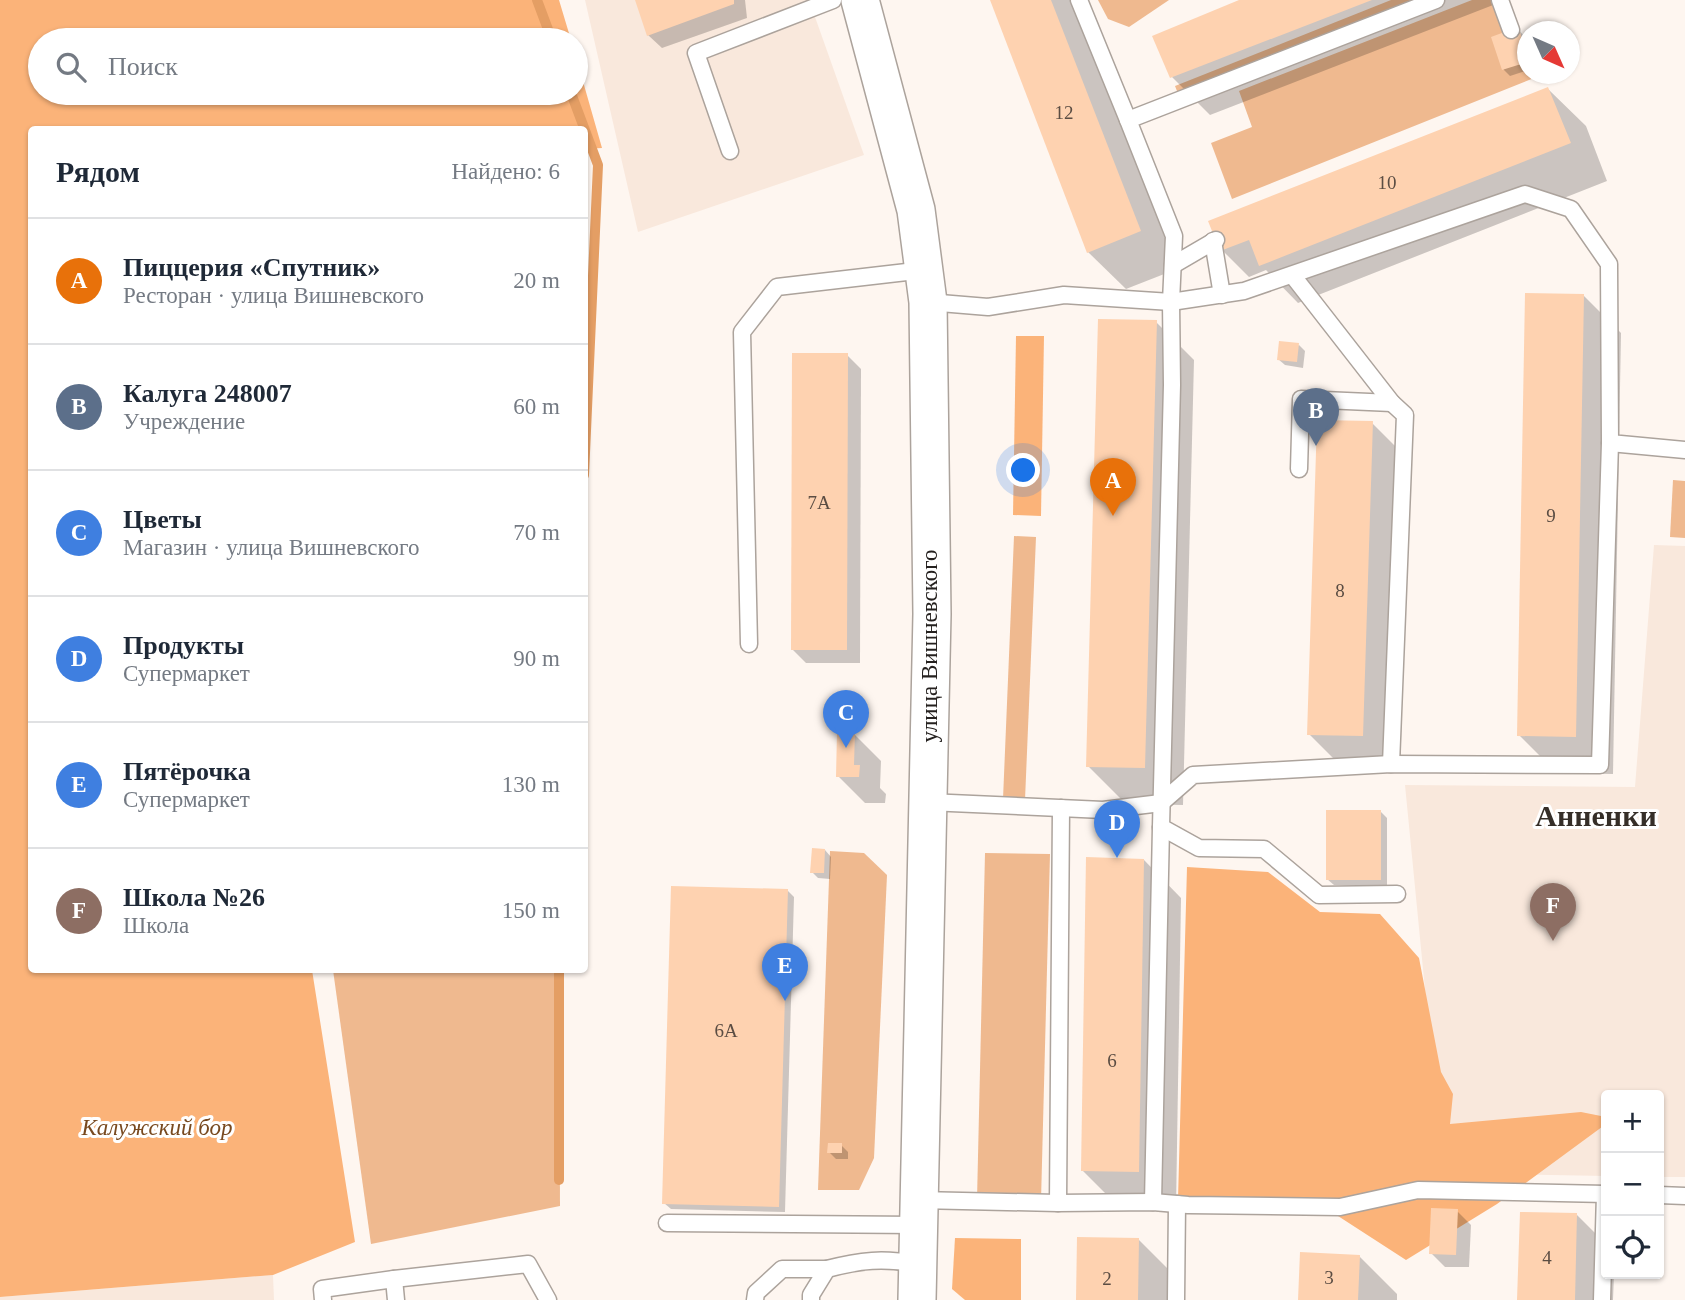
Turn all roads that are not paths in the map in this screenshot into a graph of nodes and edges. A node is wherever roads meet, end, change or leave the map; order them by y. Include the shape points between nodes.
1 (833, 0) edge
2 (860, 0) edge
3 (1079, 0) edge
4 (1436, 0) edge
5 (1500, 0) edge
6 (1511, 30) dead end
7 (1128, 120) junction
8 (730, 151) dead end
9 (1173, 265) junction
10 (1293, 276) junction
11 (926, 286) junction
12 (1222, 295) junction
13 (1171, 302) junction
14 (1392, 403) junction
15 (1610, 443) junction
16 (1685, 450) edge
17 (1299, 470) dead end
18 (749, 644) dead end
19 (1391, 764) junction
20 (928, 802) junction
21 (1161, 803) junction
22 (1061, 808) junction
23 (1161, 827) junction
24 (1397, 894) dead end
25 (1601, 1194) edge
26 (1664, 1195) edge
27 (1685, 1196) edge
28 (1153, 1202) junction
29 (1058, 1203) junction
30 (1177, 1204) junction
31 (918, 1212) junction
32 (1605, 1216) edge
33 (667, 1223) dead end
34 (917, 1264) junction
35 (827, 1269) junction
36 (394, 1279) junction
37 (323, 1300) edge
38 (396, 1300) edge
39 (548, 1300) edge
40 (755, 1300) edge
41 (811, 1300) edge
42 (917, 1300) edge
43 (1176, 1300) edge
44 (1602, 1300) edge

1 - 8 lane via 696,53
2 - 11 street, улица Вишневского via 916,210
3 - 7 lane
4 - 7 lane
5 - 6 lane
7 - 9 lane via 1174,236
9 - 12 lane via 1214,241
9 - 13 lane
10 - 12 lane
10 - 14 lane
10 - 15 lane via 1525,194 1571,209 1609,264
11 - 13 lane via 988,307 1064,295
11 - 18 lane via 778,287 742,332
11 - 20 street, улица Вишневского via 932,614
12 - 13 lane
13 - 21 lane
14 - 17 lane via 1301,399
14 - 19 lane via 1405,415
15 - 16 lane
15 - 19 lane via 1600,765
19 - 21 lane via 1193,775
20 - 22 lane
20 - 31 street, улица Вишневского
21 - 22 lane via 1103,810
21 - 23 lane
22 - 29 lane
23 - 24 lane via 1199,848 1264,849 1319,895
23 - 28 lane
25 - 30 lane via 1418,1190 1340,1207
26 - 27 lane
28 - 29 lane
28 - 30 lane
29 - 31 lane
30 - 43 lane
31 - 33 lane
31 - 34 street, улица Вишневского
32 - 44 lane
34 - 35 lane via 886,1259
34 - 42 street, улица Вишневского
35 - 40 lane via 782,1269 756,1293
35 - 41 lane
36 - 37 lane via 322,1289
36 - 38 lane
36 - 39 lane via 528,1264

